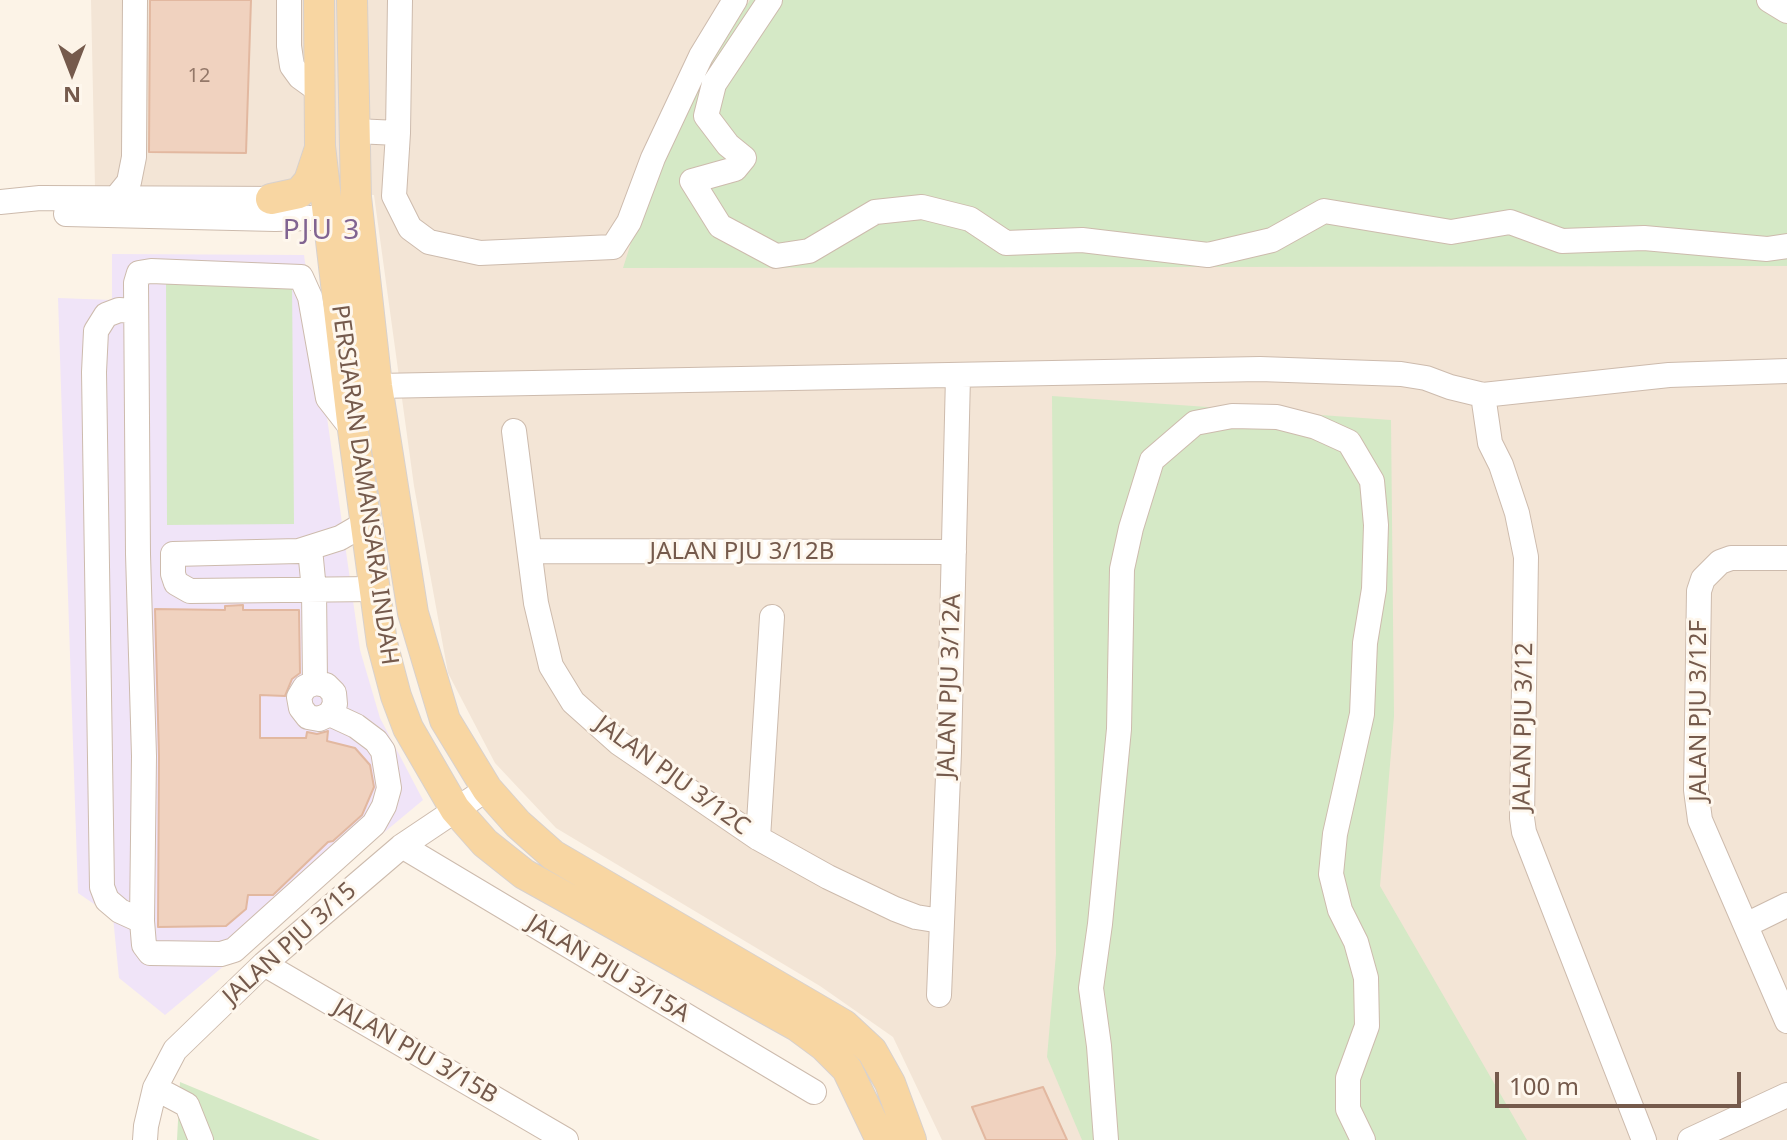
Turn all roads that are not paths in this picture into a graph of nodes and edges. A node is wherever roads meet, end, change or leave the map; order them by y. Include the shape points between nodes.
1 (135, 0) edge
2 (289, 0) edge
3 (319, 0) edge
4 (352, 0) edge
5 (400, 0) edge
6 (735, 0) edge
7 (770, 0) edge
8 (1769, 0) edge
9 (1787, 11) edge
10 (318, 90) junction
11 (355, 131) junction
12 (398, 133) junction
13 (320, 146) junction
14 (134, 157) junction
15 (158, 199) junction
16 (271, 199) junction
17 (5, 202) edge
18 (112, 207) junction
19 (357, 207) junction
20 (326, 209) junction
21 (1787, 246) edge
22 (136, 311) junction
23 (1787, 371) edge
24 (958, 376) junction
25 (377, 386) junction
26 (1483, 395) junction
27 (353, 430) junction
28 (514, 431) dead end
29 (364, 524) junction
30 (310, 549) junction
31 (530, 551) junction
32 (954, 552) junction
33 (138, 554) junction
34 (173, 554) junction
35 (1787, 558) edge
36 (374, 589) junction
37 (314, 590) junction
38 (772, 617) dead end
39 (487, 789) junction
40 (455, 809) junction
41 (758, 838) junction
42 (402, 846) junction
43 (1787, 905) edge
44 (142, 921) junction
45 (941, 921) junction
46 (1746, 925) junction
47 (264, 964) junction
48 (939, 995) dead end
49 (1787, 1021) edge
50 (155, 1088) junction
51 (814, 1092) dead end
52 (1787, 1095) edge
53 (145, 1140) edge
54 (201, 1140) edge
55 (566, 1140) edge
56 (881, 1140) edge
57 (911, 1140) edge
58 (1106, 1140) edge
59 (1363, 1140) edge
60 (1644, 1140) edge
61 (1690, 1140) edge

1 - 14 street
2 - 10 street via 292,66
3 - 10 main road, PERSIARAN DAMANSARA INDAH
4 - 11 main road, PERSIARAN DAMANSARA INDAH
5 - 12 street
6 - 12 street via 701,56 629,222 613,247 480,253 429,242 410,228 394,196
7 - 21 street via 714,84 706,116 744,158 735,169 692,181 720,226 776,256 809,251 875,212 922,207 970,219 1006,243 1082,240 1208,255 1272,240 1324,211 1451,232 1510,222 1562,241 1644,238 1767,249
8 - 9 street
10 - 13 main road, PERSIARAN DAMANSARA INDAH
11 - 12 street
11 - 19 main road, PERSIARAN DAMANSARA INDAH
13 - 16 main road via 309,181 299,193
13 - 20 main road, PERSIARAN DAMANSARA INDAH
14 - 15 street
14 - 18 street via 129,182
15 - 16 street
15 - 18 street
16 - 20 street
17 - 18 street via 40,198
18 - 20 street
19 - 20 street
19 - 25 main road, PERSIARAN DAMANSARA INDAH
20 - 27 main road, PERSIARAN DAMANSARA INDAH
22 - 27 street via 139,273 301,277 310,297 328,398
22 - 33 street
22 - 44 street via 106,315 96,331 94,372 102,887 107,900
23 - 26 street via 1669,375
24 - 25 street
24 - 26 street via 1346,371 1426,378
24 - 32 street, JALAN PJU 3/12A
25 - 39 main road, PERSIARAN DAMANSARA INDAH via 413,613 445,720
26 - 60 street, JALAN PJU 3/12 via 1490,443 1517,513 1526,557 1524,832
27 - 29 main road, PERSIARAN DAMANSARA INDAH
28 - 31 street, JALAN PJU 3/12C
29 - 30 street
29 - 36 main road, PERSIARAN DAMANSARA INDAH
30 - 34 street
30 - 37 street
31 - 32 street, JALAN PJU 3/12B
31 - 41 street, JALAN PJU 3/12C via 551,666 573,702 619,743
32 - 45 street, JALAN PJU 3/12A
33 - 34 street
33 - 44 street
34 - 37 street via 176,583 190,591
35 - 46 street, JALAN PJU 3/12F via 1720,562 1699,591 1697,806
36 - 37 street
36 - 40 main road, PERSIARAN DAMANSARA INDAH via 396,696 408,728
37 - 44 street via 315,683 299,697 301,708 308,717 330,714 376,741 383,751 389,788 384,806 374,824 234,950 150,953
38 - 41 street
39 - 40 street, JALAN PJU 3/15
39 - 57 main road, PERSIARAN DAMANSARA INDAH via 553,855 844,1025 872,1051
40 - 42 street, JALAN PJU 3/15
40 - 56 main road, PERSIARAN DAMANSARA INDAH via 485,843 524,874 824,1046 847,1069
41 - 45 street, JALAN PJU 3/12C via 895,909
42 - 47 street, JALAN PJU 3/15
42 - 51 street, JALAN PJU 3/15A
43 - 46 street
45 - 48 street, JALAN PJU 3/12A
46 - 49 street, JALAN PJU 3/12F
47 - 50 street, JALAN PJU 3/15 via 175,1050
47 - 55 street, JALAN PJU 3/15B
50 - 53 street, JALAN PJU 3/15
50 - 54 street via 187,1105
52 - 61 street
58 - 59 street via 1091,988 1119,729 1122,569 1152,460 1195,423 1232,416 1277,417 1349,442 1372,481 1374,589 1362,714 1331,874 1366,978 1367,1026 1348,1078 1348,1109

